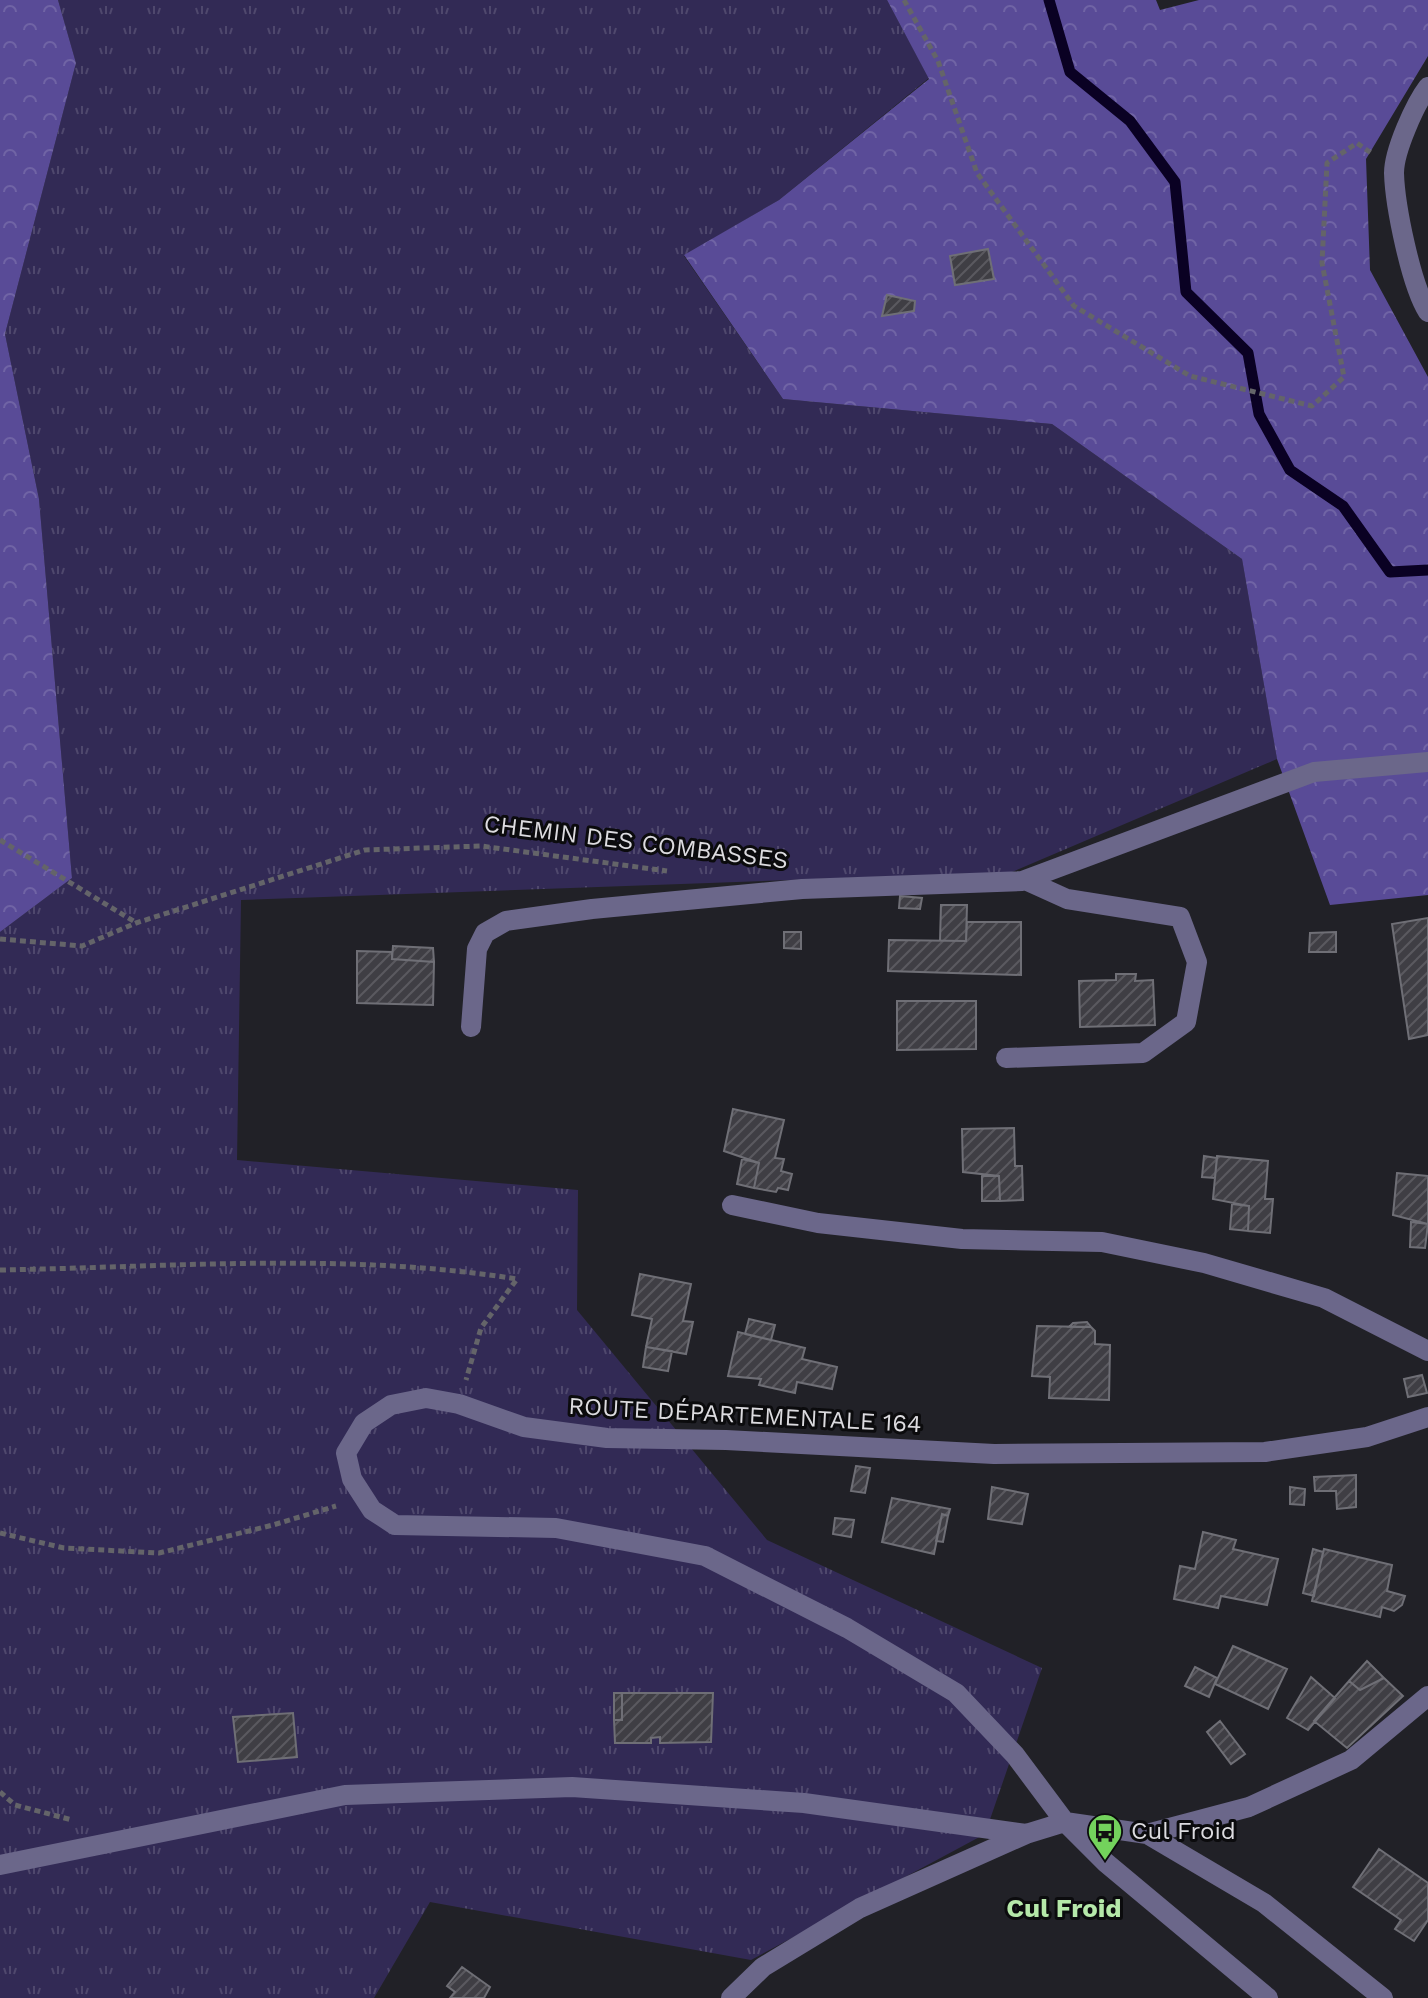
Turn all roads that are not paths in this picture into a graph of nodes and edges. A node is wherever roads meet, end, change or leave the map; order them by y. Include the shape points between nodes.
1 (1428, 87) edge
2 (1428, 312) edge
3 (1428, 762) edge
4 (1025, 880) junction
5 (471, 1027) dead end
6 (1006, 1058) dead end
7 (732, 1205) dead end
8 (1428, 1351) edge
9 (1428, 1417) edge
10 (1428, 1696) edge
11 (1065, 1822) junction
12 (1026, 1834) junction
13 (1147, 1834) junction
14 (0, 1865) edge
15 (731, 1998) edge
16 (1268, 1998) edge
17 (1383, 1998) edge

1 - 2 street via 1416,103 1394,170 1410,261
3 - 4 street, CHEMIN DES COMBASSES via 1314,772
4 - 5 street, CHEMIN DES COMBASSES via 802,889 506,921 485,933 477,949
4 - 6 street via 1067,899 1180,917 1197,962 1186,1022 1143,1053
7 - 8 street via 818,1223 962,1239 1102,1242 1204,1263 1324,1298
9 - 11 street, ROUTE DÉPARTEMENTALE 164 via 1367,1437 1265,1452 994,1454 607,1438 524,1427 426,1398 391,1405 364,1423 346,1453 363,1497 395,1525 556,1528 705,1556 847,1628 956,1693 1015,1755
10 - 13 street via 1351,1760 1249,1807
11 - 12 street
11 - 13 street
11 - 16 street, ROUTE DÉPARTEMENTALE 164 via 1105,1862
12 - 14 street via 804,1803 557,1787 345,1795
12 - 15 street via 860,1908 763,1967
13 - 17 street via 1264,1903

